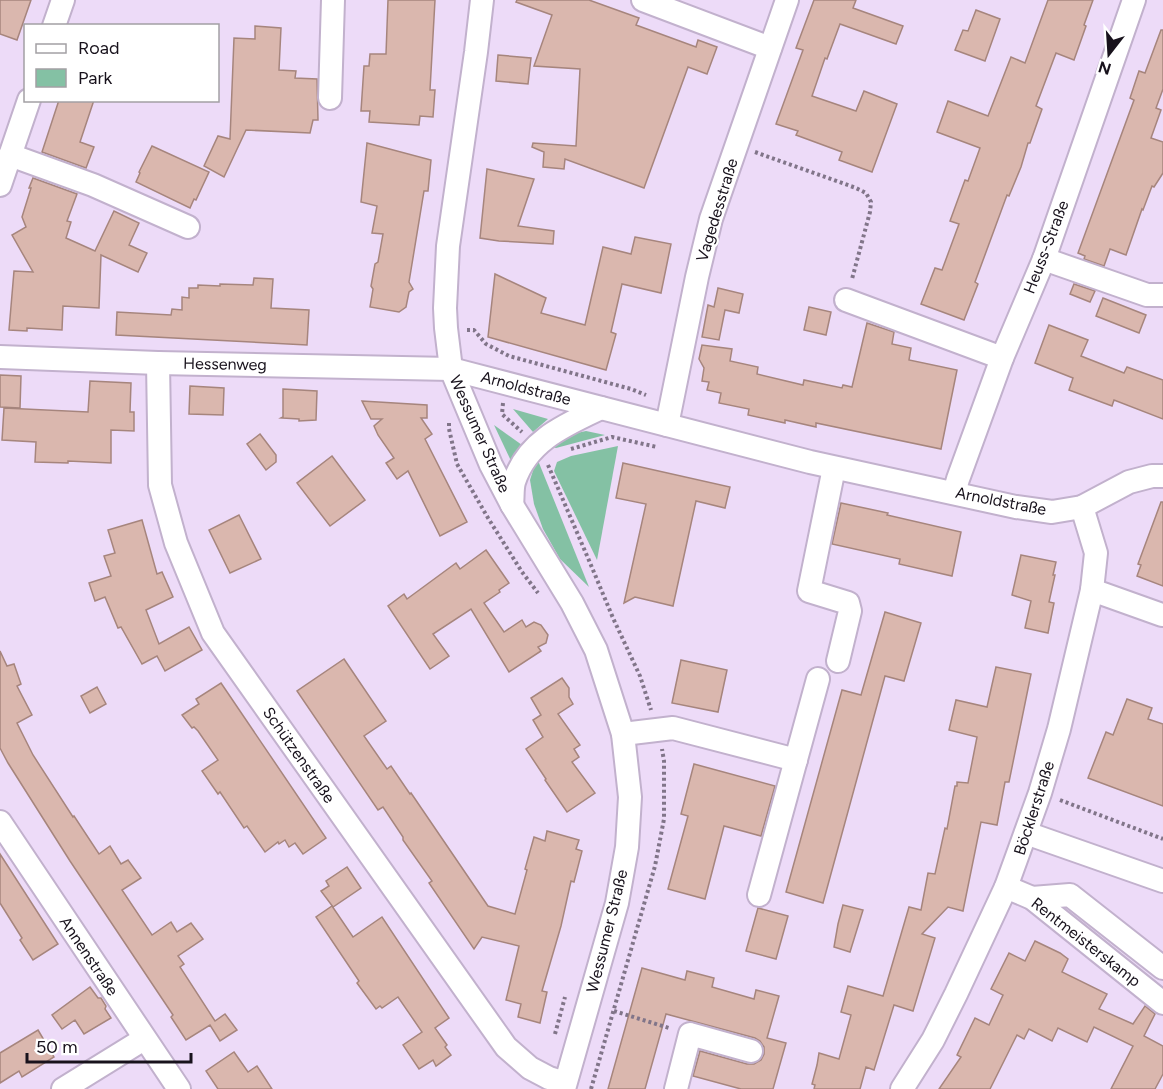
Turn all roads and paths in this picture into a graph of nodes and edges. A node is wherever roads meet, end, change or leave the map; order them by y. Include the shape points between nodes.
1 (63, 0) edge
2 (333, 0) edge
3 (482, 0) edge
4 (643, 0) edge
5 (787, 0) edge
6 (1134, 0) edge
7 (55, 24) edge
8 (770, 48) junction
9 (330, 98) dead end
10 (28, 102) edge
11 (737, 146) junction
12 (10, 155) junction
13 (0, 185) edge
14 (188, 227) dead end
15 (1044, 259) junction
16 (1163, 295) edge
17 (846, 300) joint
18 (446, 328) junction
19 (0, 357) edge
20 (1002, 358) junction
21 (158, 363) junction
22 (451, 369) junction
23 (601, 408) junction
24 (669, 415) junction
25 (449, 417) dead end
26 (834, 468) junction
27 (1163, 476) edge
28 (954, 493) junction
29 (512, 505) junction
30 (1082, 507) junction
31 (1092, 590) junction
32 (540, 596) dead end
33 (1162, 615) edge
34 (838, 661) dead end
35 (818, 679) dead end
36 (623, 734) junction
37 (796, 760) junction
38 (1040, 793) junction
39 (0, 822) edge
40 (1026, 833) junction
41 (1163, 839) edge
42 (1163, 881) edge
43 (1006, 887) junction
44 (759, 895) dead end
45 (1032, 898) junction
46 (1163, 968) edge
47 (565, 996) dead end
48 (1163, 1003) edge
49 (614, 1011) dead end
50 (690, 1034) junction
51 (144, 1039) junction
52 (555, 1039) dead end
53 (751, 1051) dead end
54 (565, 1086) edge
55 (63, 1089) edge
56 (179, 1089) edge
57 (676, 1089) edge
58 (902, 1089) edge

1 - 7 street
2 - 9 street
3 - 18 street, Wessumer Straße via 448,246
4 - 8 street
5 - 8 street, Vagedesstraße
6 - 15 street, Heuss-Straße
8 - 11 street, Vagedesstraße
10 - 12 street
11 - 17 path via 866,193 871,202 870,212
11 - 24 street, Vagedesstraße via 711,219
12 - 13 street
12 - 14 street via 93,185
15 - 16 street via 1147,295
15 - 20 street, Heuss-Straße
17 - 20 street
18 - 22 street, Wessumer Straße
18 - 24 path via 474,330 486,344 509,356 631,389
19 - 21 street, Hessenweg
20 - 28 street, Heuss-Straße
21 - 22 street, Hessenweg
21 - 54 street, Schützenstraße via 160,485 176,543 213,633 506,1047 530,1068
22 - 23 street, Arnoldstraße
22 - 29 street, Wessumer Straße
23 - 24 street, Arnoldstraße
23 - 29 street, Arnoldstraße via 550,434 532,450 514,484
24 - 26 street, Arnoldstraße
25 - 32 path via 457,464
26 - 28 street, Arnoldstraße
26 - 34 street via 809,591 848,603 850,611
27 - 30 street, Arnoldstraße via 1129,482
28 - 30 street, Arnoldstraße via 1052,512
29 - 36 street, Wessumer Straße via 596,650
30 - 31 street, Böcklerstraße via 1096,553
31 - 33 street
31 - 38 street, Böcklerstraße
35 - 37 street
36 - 37 street via 673,728
36 - 54 street, Wessumer Straße via 630,797 627,847 617,903
37 - 44 street
38 - 40 street, Böcklerstraße
38 - 41 path
39 - 51 street, Annenstraße
40 - 42 street
40 - 43 street, Böcklerstraße
43 - 45 street, Rentmeisterskamp
43 - 58 street, Böcklerstraße via 933,1040
45 - 46 street via 1070,895
45 - 48 street, Rentmeisterskamp
47 - 52 path
49 - 50 path
50 - 53 street
50 - 57 street
51 - 55 street
51 - 56 street, Annenstraße

